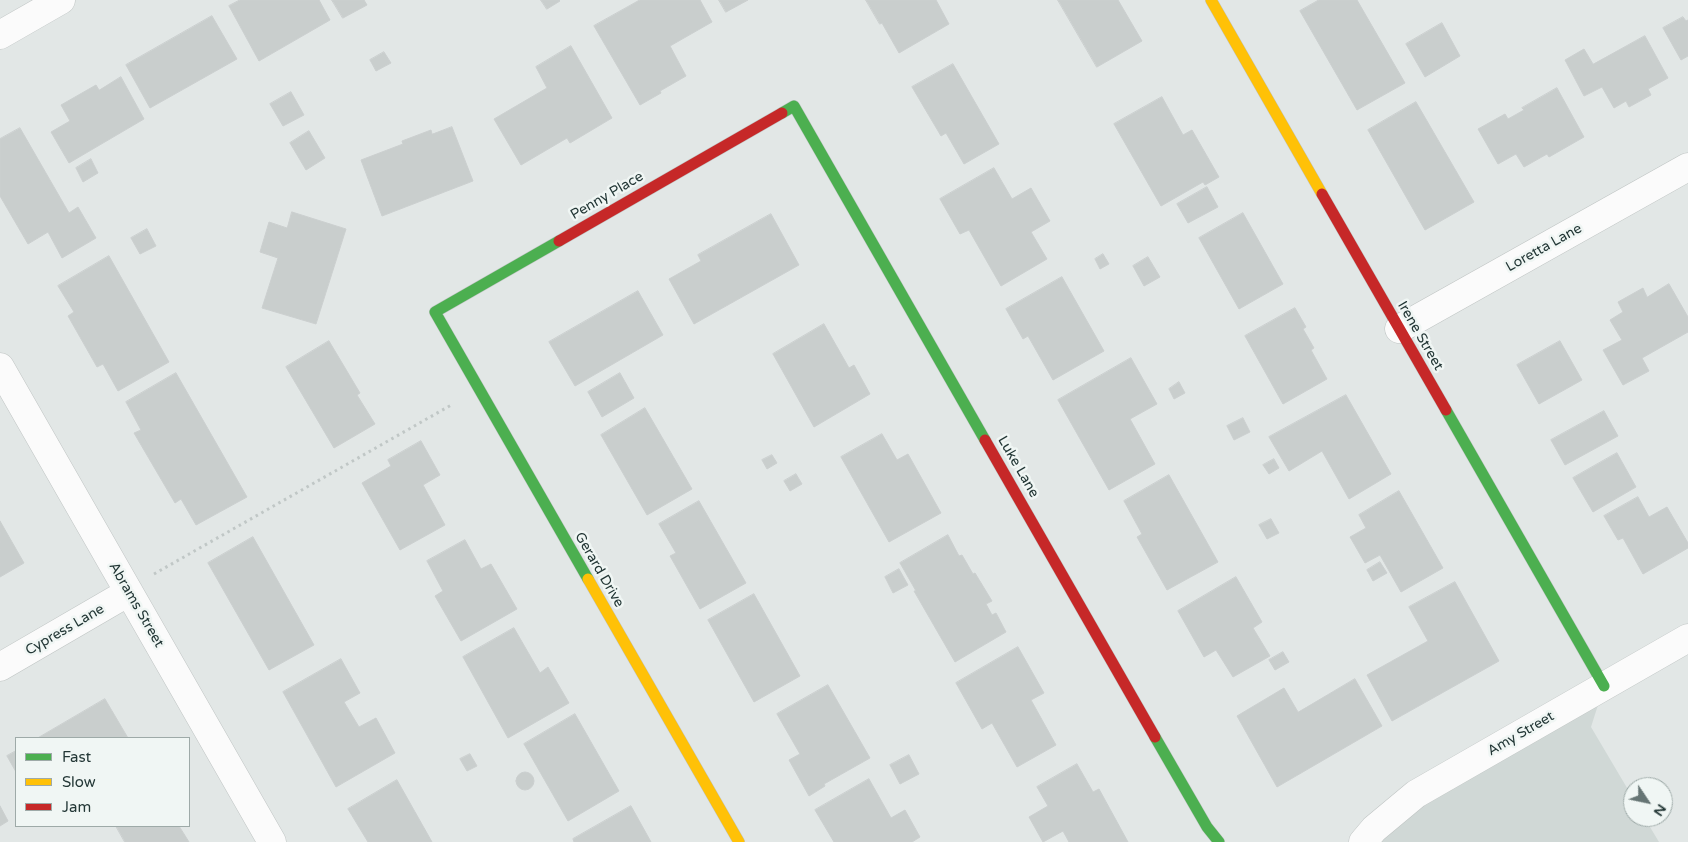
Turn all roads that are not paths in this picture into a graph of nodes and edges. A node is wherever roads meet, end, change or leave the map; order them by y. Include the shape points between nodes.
1 (61, 0) edge
2 (1211, 0) edge
3 (0, 35) edge
4 (794, 106) joint
5 (1688, 166) edge
6 (435, 312) joint
7 (1399, 329) junction
8 (0, 367) edge
9 (129, 592) junction
10 (1688, 638) edge
11 (0, 667) edge
12 (1604, 686) junction
13 (272, 842) edge
14 (738, 842) edge
15 (1219, 842) edge
16 (1363, 842) edge

1 - 3 street
2 - 7 street, Irene Street
4 - 6 street, Penny Place
4 - 15 street, Luke Lane via 1207,827
5 - 7 street, Loretta Lane
6 - 14 street, Gerard Drive
7 - 12 street, Irene Street
8 - 9 street, Abrams Street
9 - 11 street, Cypress Lane
9 - 13 street, Abrams Street
10 - 12 street, Amy Street
12 - 16 street, Amy Street via 1416,794

